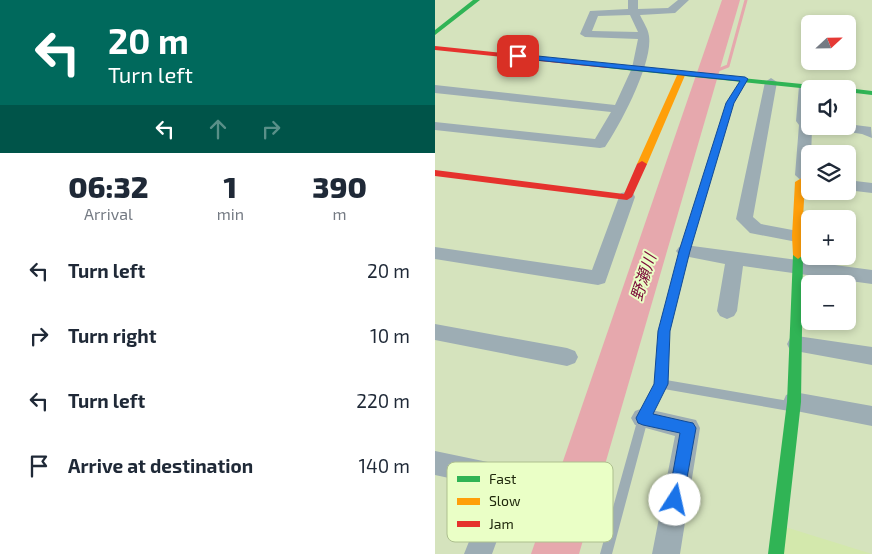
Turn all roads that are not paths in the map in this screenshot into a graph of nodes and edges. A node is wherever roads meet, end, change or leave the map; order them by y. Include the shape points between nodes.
1 (477, 0) edge
2 (633, 0) edge
3 (684, 0) edge
4 (632, 12) junction
5 (435, 33) edge
6 (644, 36) junction
7 (435, 48) edge
8 (638, 68) junction
9 (688, 73) junction
10 (742, 79) junction
11 (771, 82) junction
12 (801, 86) edge
13 (435, 89) edge
14 (856, 91) edge
15 (872, 93) edge
16 (618, 109) junction
17 (435, 126) edge
18 (856, 129) edge
19 (872, 134) edge
20 (435, 173) edge
21 (801, 182) edge
22 (856, 186) edge
23 (872, 188) edge
24 (627, 197) junction
25 (797, 236) junction
26 (685, 251) junction
27 (435, 253) edge
28 (735, 259) junction
29 (799, 267) junction
30 (872, 277) edge
31 (727, 311) dead end
32 (435, 332) edge
33 (797, 344) junction
34 (872, 356) edge
35 (567, 357) dead end
36 (661, 384) junction
37 (794, 405) junction
38 (872, 416) edge
39 (643, 418) junction
40 (613, 531) edge
41 (483, 542) edge
42 (478, 554) edge
43 (665, 554) edge
44 (776, 554) edge

1 - 5 street
2 - 4 street
3 - 4 street via 671,11
4 - 6 street
4 - 6 street via 594,12 585,34
6 - 8 street
7 - 8 street
8 - 9 street
8 - 16 street
9 - 10 street
9 - 24 street
10 - 11 street
10 - 26 lane via 730,103
11 - 12 street
11 - 25 street via 744,219 756,229
13 - 16 street
14 - 15 street
16 - 17 street via 600,144
18 - 19 street
20 - 24 street
21 - 25 street
22 - 23 street
24 - 27 street via 598,278
25 - 29 street
26 - 28 street
26 - 36 lane via 664,331
28 - 29 street
28 - 31 street
29 - 30 street
29 - 33 street
32 - 35 street
33 - 34 street
33 - 37 street
36 - 37 lane
36 - 39 lane
37 - 38 street
37 - 44 street
39 - 40 lane
39 - 43 street via 688,428
41 - 42 street

